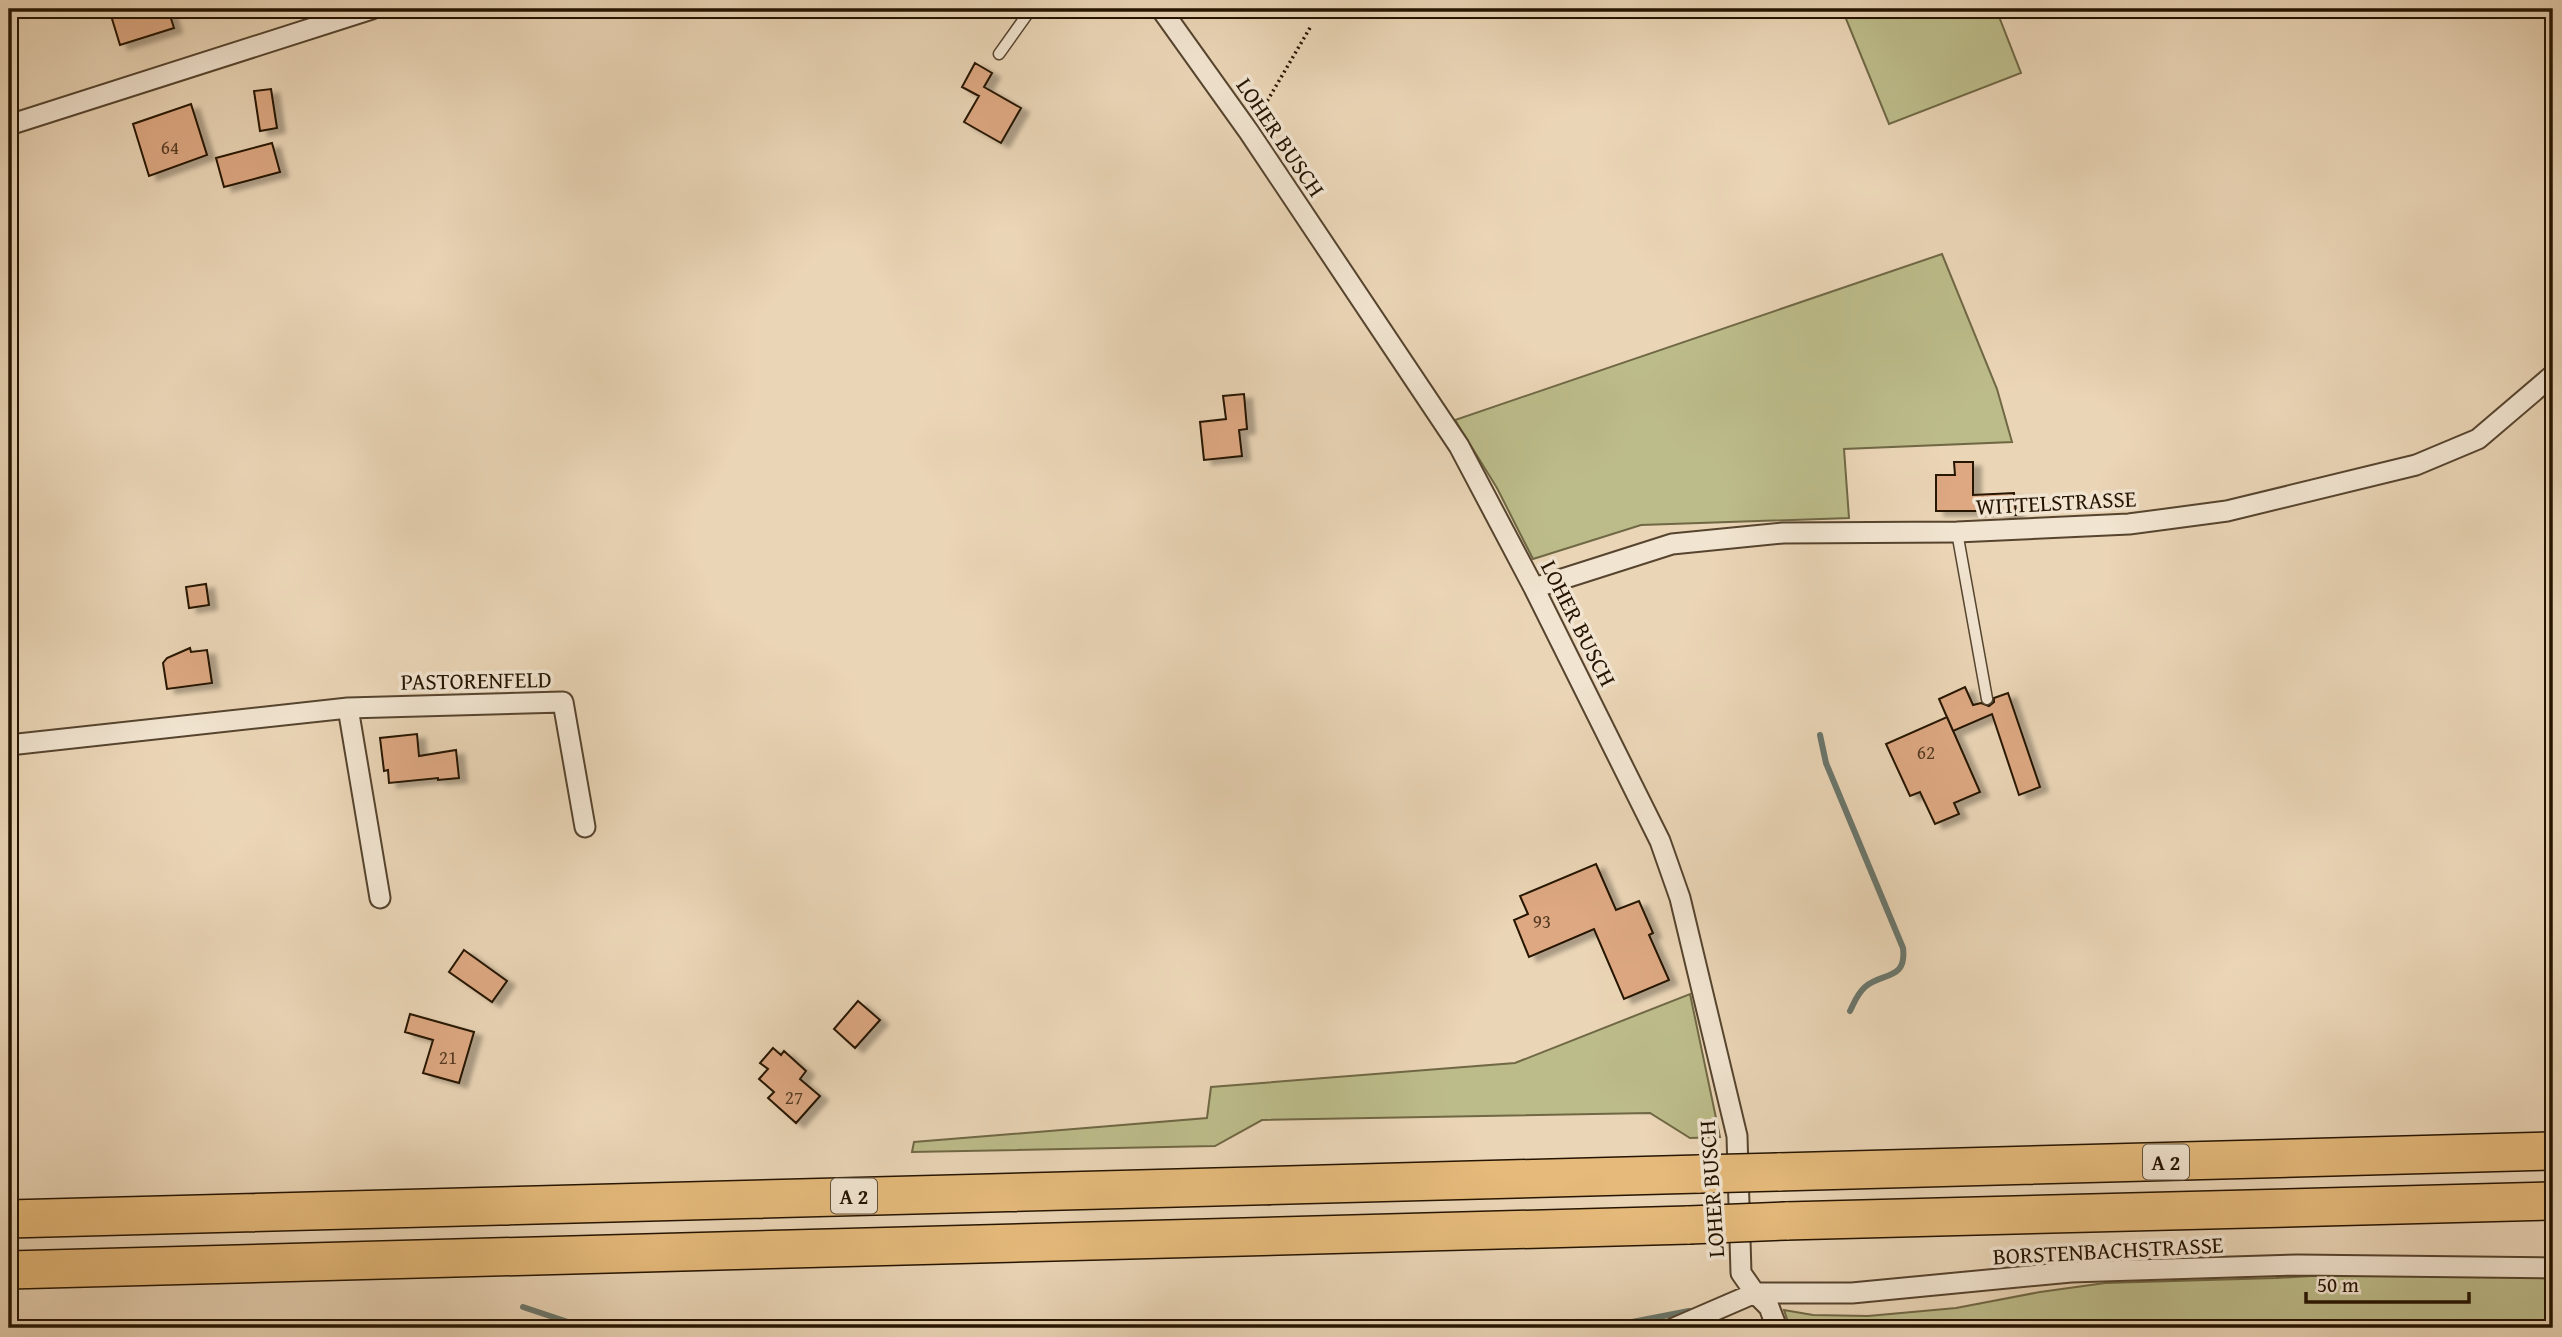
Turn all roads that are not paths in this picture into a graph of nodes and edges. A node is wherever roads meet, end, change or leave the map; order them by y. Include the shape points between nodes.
1 (372, 9) edge
2 (1031, 9) edge
3 (1161, 9) edge
4 (999, 54) dead end
5 (9, 124) edge
6 (2553, 374) edge
7 (1957, 532) junction
8 (1534, 587) junction
9 (1987, 699) dead end
10 (348, 708) junction
11 (9, 745) edge
12 (585, 827) dead end
13 (380, 898) dead end
14 (2553, 1151) edge
15 (2553, 1201) edge
16 (9, 1219) edge
17 (2553, 1268) edge
18 (9, 1270) edge
19 (1755, 1293) junction
20 (1674, 1328) edge
21 (1777, 1328) edge

1 - 5 street
2 - 4 lane
3 - 8 street, LOHER BUSCH via 1250,132 1459,446
6 - 7 street, WITTELSTRASSE via 2478,439 2416,465 2227,511 2129,524
7 - 8 street, WITTELSTRASSE via 1783,533 1672,544
7 - 9 lane
8 - 19 street, LOHER BUSCH via 1660,841 1680,898 1737,1136 1741,1273
10 - 11 street, PASTORENFELD
10 - 12 street, PASTORENFELD via 563,702
10 - 13 street
14 - 16 highway, A 2, bridge
15 - 18 highway, A 2, bridge
17 - 19 street, BORSTENBACHSTRASSE via 2298,1265 2084,1271 1852,1293
19 - 20 street, BORSTENBACHSTRASSE
19 - 21 street, LOHER BUSCH via 1769,1307

